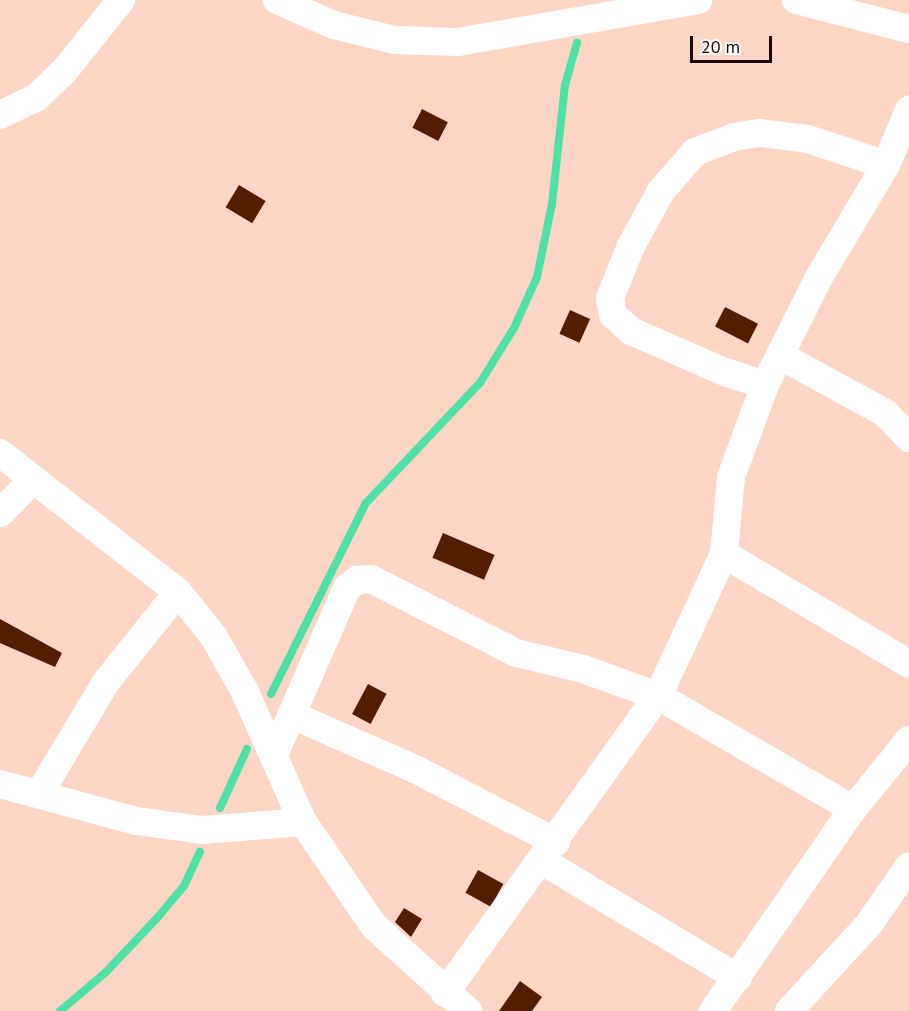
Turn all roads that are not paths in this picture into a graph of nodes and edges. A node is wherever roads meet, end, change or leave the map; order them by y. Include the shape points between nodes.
1 (121, 0) edge
2 (277, 0) edge
3 (698, 0) edge
4 (796, 0) edge
5 (852, 7) edge
6 (909, 29) edge
7 (909, 110) edge
8 (2, 112) edge
9 (886, 165) junction
10 (781, 356) junction
11 (765, 385) junction
12 (909, 438) edge
13 (0, 453) edge
14 (32, 482) junction
15 (0, 513) edge
16 (724, 554) junction
17 (178, 592) junction
18 (909, 664) edge
19 (658, 696) junction
20 (292, 715) junction
21 (909, 740) edge
22 (274, 755) junction
23 (0, 784) edge
24 (39, 794) junction
25 (853, 809) junction
26 (303, 822) junction
27 (549, 852) junction
28 (909, 866) edge
29 (738, 978) junction
30 (445, 993) junction
31 (468, 1011) edge
32 (713, 1011) edge
33 (789, 1011) edge

1 - 8 street via 65,70 37,97
2 - 3 street via 334,25 394,40 458,42
4 - 5 street
5 - 6 street
7 - 9 street
9 - 10 street via 818,279
9 - 11 street via 808,139 760,133 734,137 695,152 656,200 610,298 612,315 631,331 727,373
10 - 11 street
10 - 12 street via 885,413
11 - 16 street via 731,477
13 - 14 street
14 - 15 street
14 - 17 street via 103,530
16 - 18 street
16 - 19 street
17 - 22 street via 214,637
17 - 24 street via 106,682
19 - 20 street via 583,669 516,653 371,579 357,580 347,588
19 - 25 street
19 - 27 street
20 - 22 street
20 - 27 street via 415,769
21 - 25 street
22 - 26 street
23 - 24 street
24 - 26 street via 136,821 203,830
25 - 29 street
26 - 30 street via 374,926
27 - 29 street
27 - 30 street
28 - 33 street via 869,924
29 - 32 street
30 - 31 street

